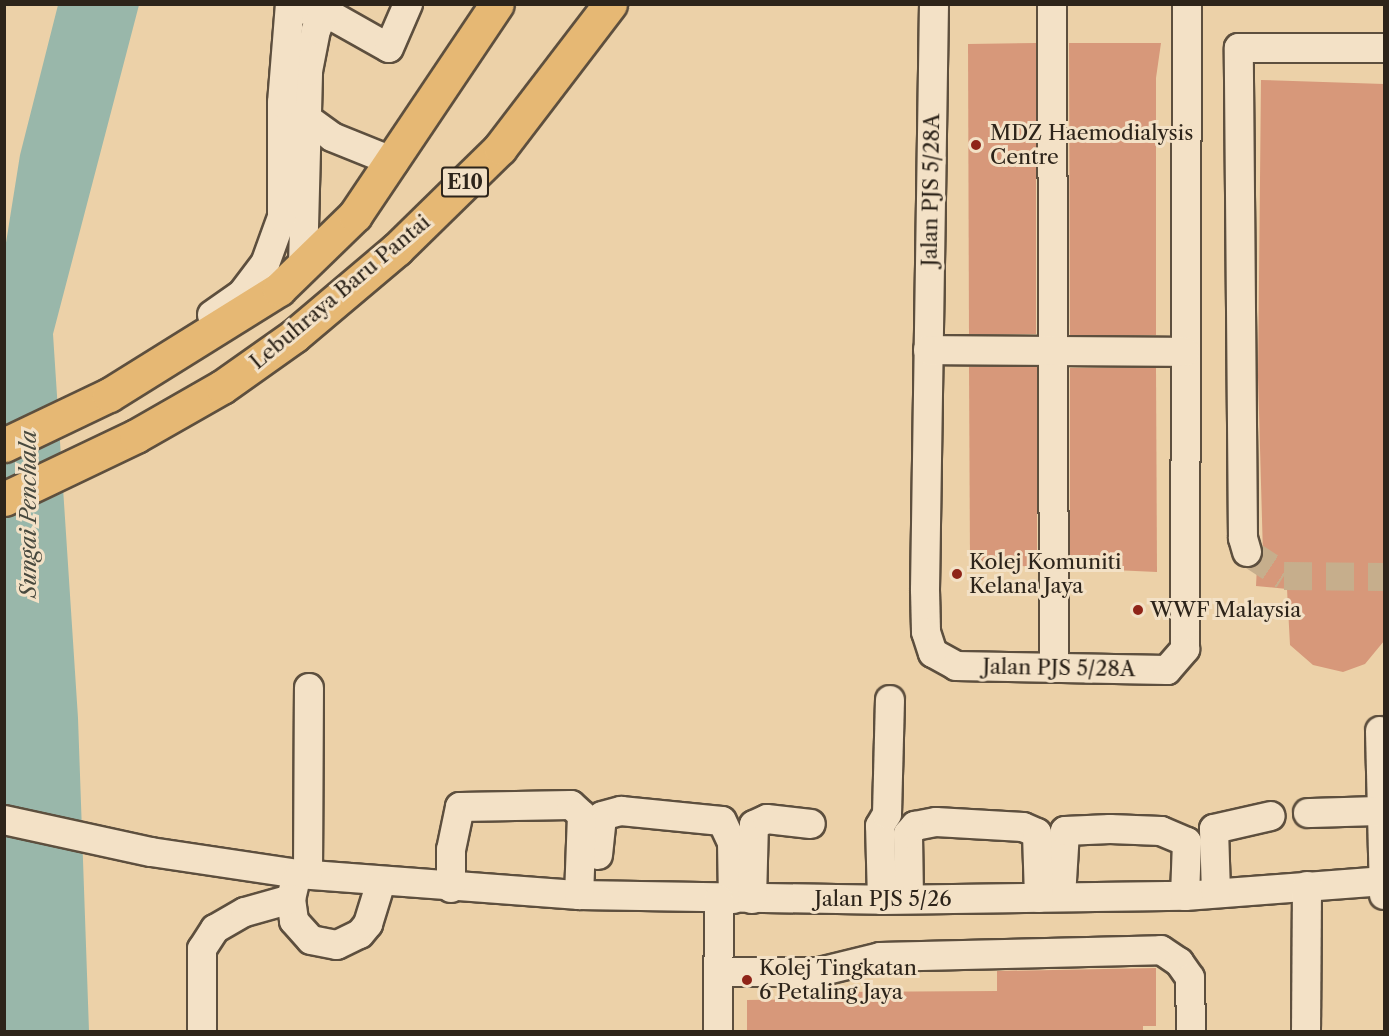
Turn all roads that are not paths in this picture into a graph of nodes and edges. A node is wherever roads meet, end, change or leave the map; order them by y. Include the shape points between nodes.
1 (408, 4) edge
2 (497, 4) edge
3 (610, 4) edge
4 (934, 4) edge
5 (1052, 4) edge
6 (1187, 4) edge
7 (290, 6) edge
8 (326, 8) edge
9 (1384, 48) edge
10 (309, 120) junction
11 (394, 162) junction
12 (303, 265) junction
13 (928, 350) junction
14 (1053, 350) junction
15 (1185, 352) junction
16 (114, 392) junction
17 (4, 445) edge
18 (4, 499) edge
19 (1247, 552) dead end
20 (1054, 668) junction
21 (309, 687) dead end
22 (890, 700) dead end
23 (1380, 731) dead end
24 (1381, 811) junction
25 (1308, 813) dead end
26 (1271, 816) dead end
27 (4, 820) edge
28 (811, 824) dead end
29 (1384, 881) edge
30 (299, 882) junction
31 (381, 882) junction
32 (1307, 886) junction
33 (451, 888) junction
34 (1215, 893) junction
35 (1384, 894) edge
36 (589, 896) junction
37 (1185, 896) junction
38 (1050, 898) junction
39 (735, 899) junction
40 (896, 899) junction
41 (718, 972) junction
42 (202, 1032) edge
43 (718, 1032) edge
44 (1191, 1032) edge
45 (1306, 1032) edge

1 - 8 street via 389,48
2 - 11 highway, Lebuhraya Baru Pantai
3 - 18 highway, Lebuhraya Baru Pantai / E10 via 500,147 397,249 294,336 222,387 136,436
4 - 13 street, Jalan PJS 5/28A
5 - 14 street
6 - 15 street, Jalan PJS 5/28A
7 - 8 street
7 - 16 street via 282,104 282,217 265,264 242,294
8 - 10 street via 308,71
9 - 19 street via 1239,48 1243,538
10 - 11 street via 332,137
10 - 12 street
11 - 12 highway, Lebuhraya Baru Pantai via 356,215
12 - 16 highway, Lebuhraya Baru Pantai via 279,289
13 - 14 street
13 - 20 street, Jalan PJS 5/28A via 925,590 926,632 933,653 956,666
14 - 15 street
14 - 20 street
15 - 20 street, Jalan PJS 5/28A via 1185,649 1167,670
16 - 17 highway, Lebuhraya Baru Pantai
21 - 30 street
22 - 40 street via 887,814 880,826
23 - 24 street
24 - 25 street
24 - 29 street
26 - 34 street via 1214,829
27 - 30 street, Jalan PJS 5/26
28 - 39 street via 767,819 754,825
29 - 32 street, Jalan PJS 5/26
29 - 35 street
30 - 31 street, Jalan PJS 5/26
30 - 31 street via 301,932 311,940 337,945 349,942 368,924
30 - 42 street via 215,929 202,949
31 - 33 street, Jalan PJS 5/26
32 - 34 street, Jalan PJS 5/26
32 - 45 street
33 - 36 street, Jalan PJS 5/26
33 - 36 street via 451,850 460,807 571,805 582,815
34 - 37 street, Jalan PJS 5/26
36 - 39 street, Jalan PJS 5/26
36 - 39 street via 602,816 621,811 722,820 732,842
37 - 38 street, Jalan PJS 5/26
37 - 38 street via 1187,842 1161,831 1110,829 1065,831
38 - 40 street, Jalan PJS 5/26
38 - 40 street via 1037,833 1023,827 936,822 915,826 908,834
39 - 40 street, Jalan PJS 5/26
39 - 41 street
41 - 43 street
41 - 44 street via 819,972 880,957 1161,950 1179,962 1190,978

